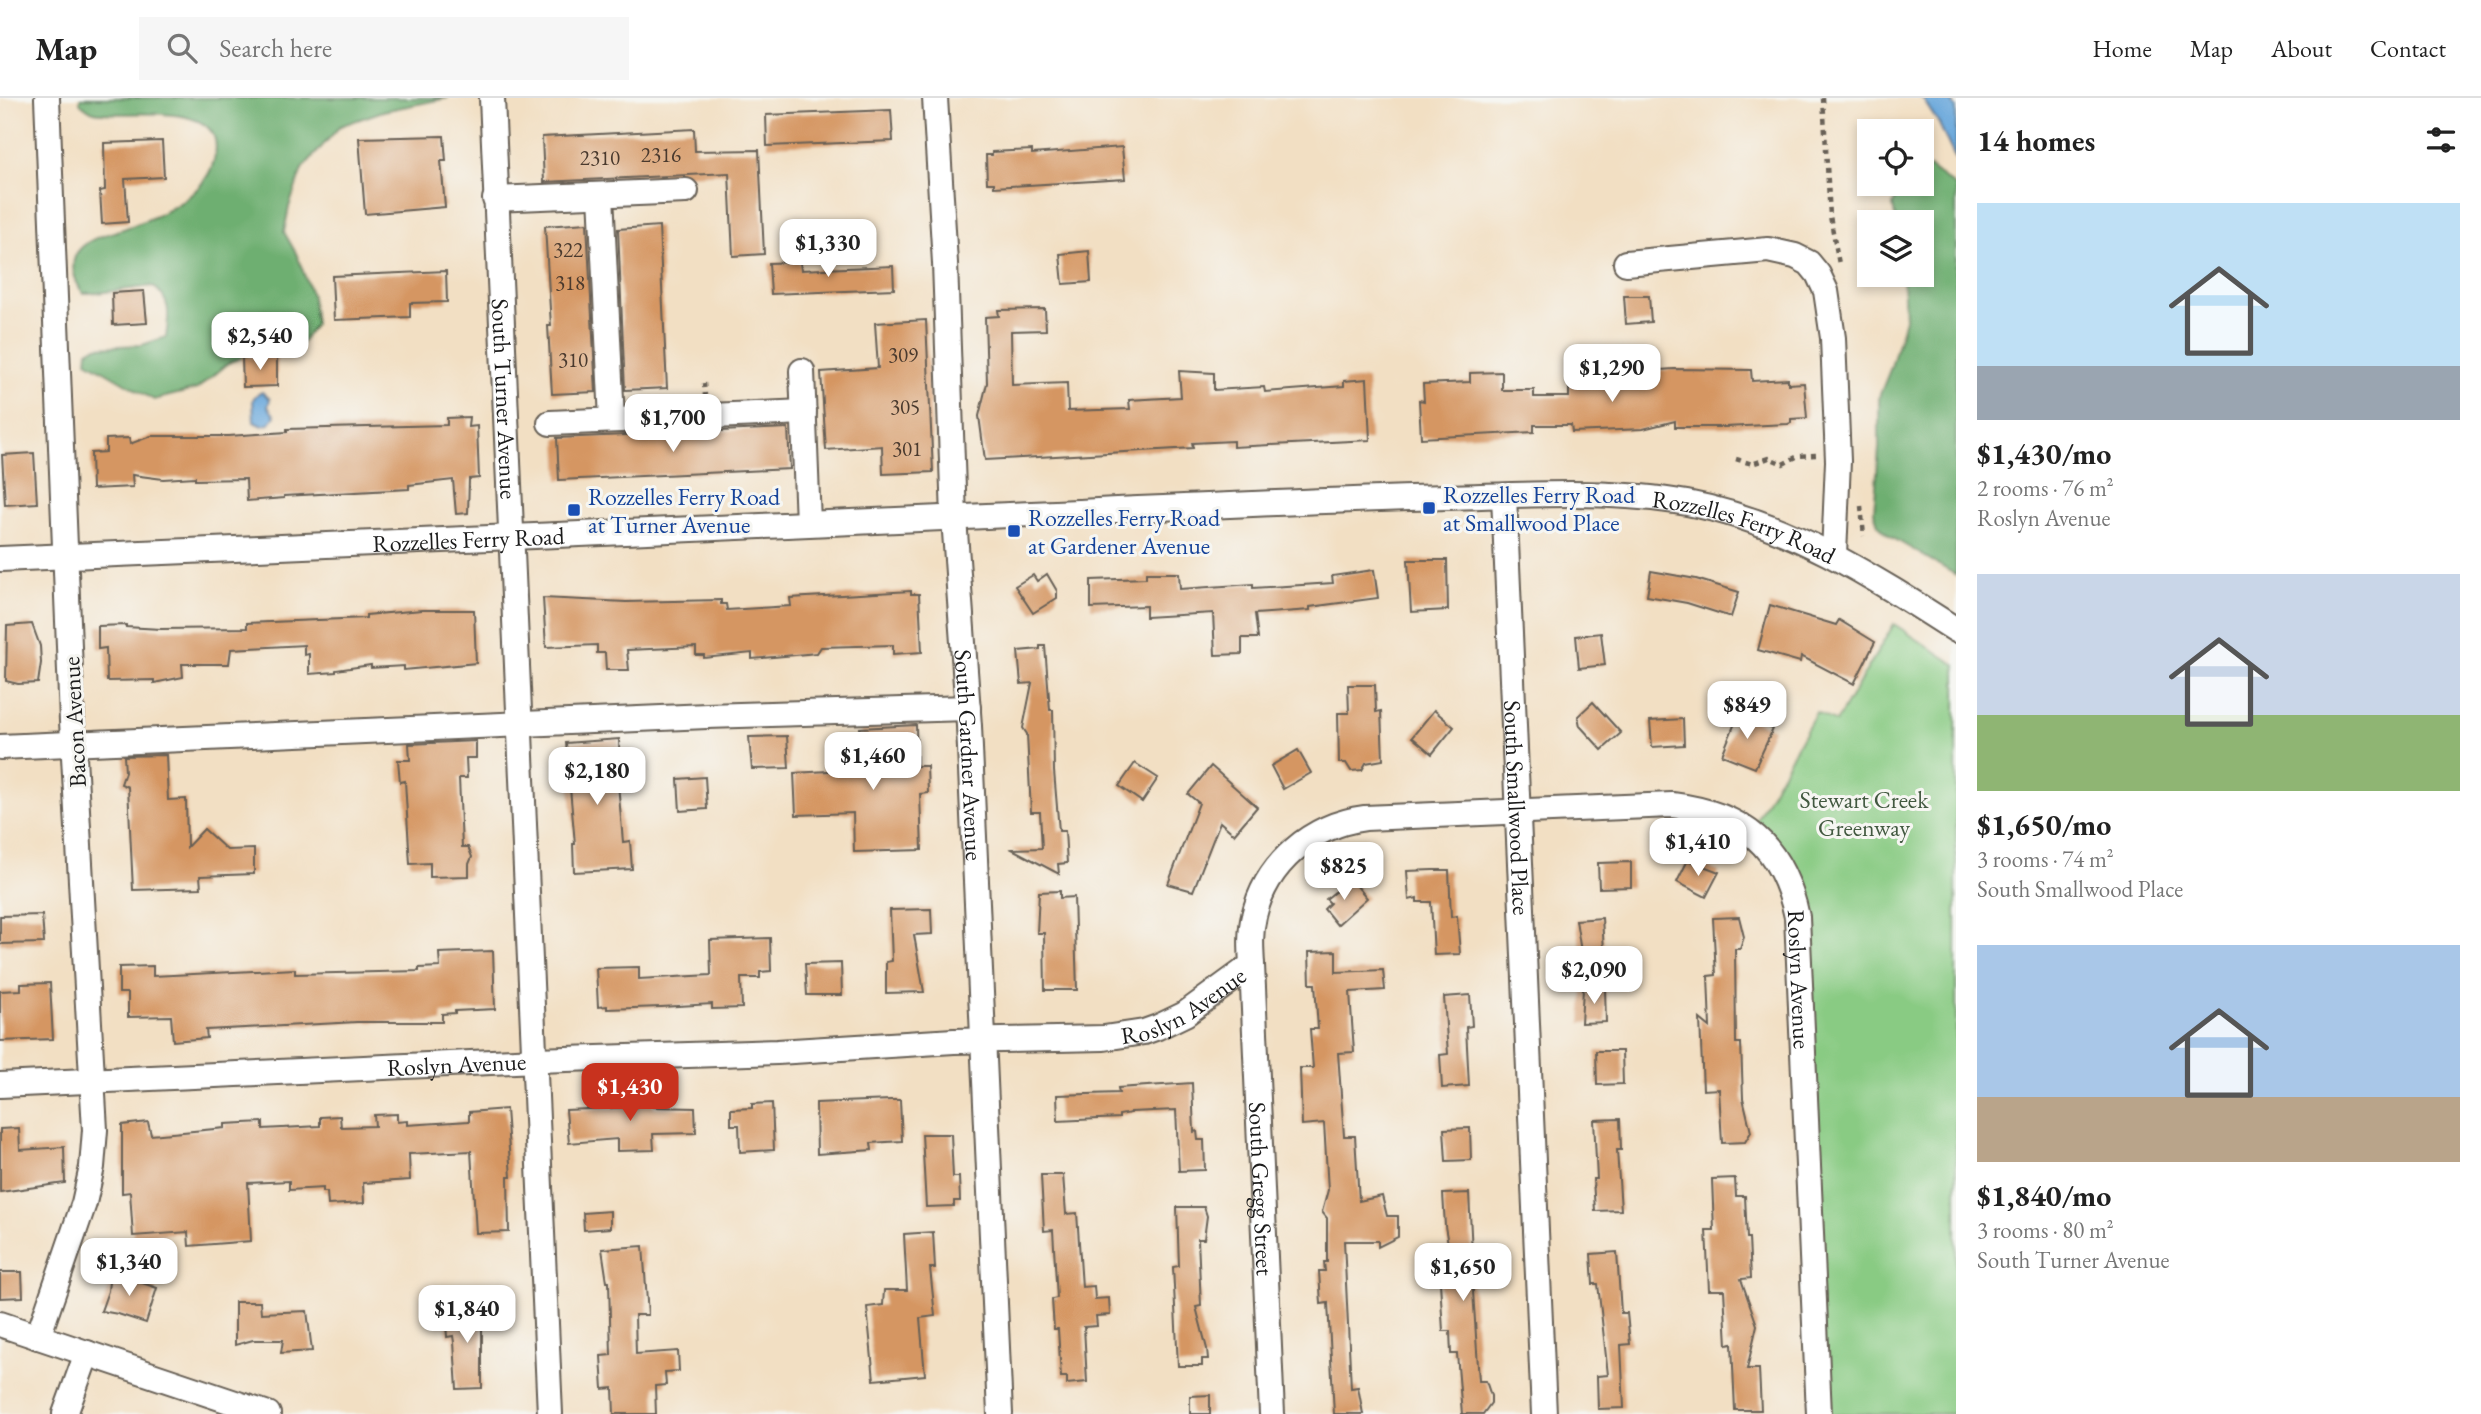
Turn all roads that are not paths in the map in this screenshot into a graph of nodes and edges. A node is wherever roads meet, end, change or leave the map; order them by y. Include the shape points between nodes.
1 (47, 98) edge
2 (492, 98) edge
3 (935, 98) edge
4 (686, 191) dead end
5 (601, 195) junction
6 (495, 199) junction
7 (1626, 264) dead end
8 (802, 371) dead end
9 (804, 412) junction
10 (612, 420) junction
11 (550, 423) dead end
12 (1504, 496) junction
13 (954, 518) junction
14 (808, 523) junction
15 (511, 537) junction
16 (1834, 555) junction
17 (67, 556) junction
18 (0, 559) edge
19 (1956, 630) edge
20 (968, 708) junction
21 (520, 725) junction
22 (74, 743) junction
23 (0, 747) edge
24 (1518, 812) junction
25 (1252, 965) junction
26 (983, 1041) junction
27 (536, 1060) junction
28 (91, 1081) junction
29 (0, 1084) edge
30 (0, 1324) edge
31 (38, 1337) junction
32 (87, 1353) junction
33 (65, 1414) edge
34 (268, 1414) edge
35 (550, 1414) edge
36 (1000, 1414) edge
37 (1272, 1414) edge
38 (1544, 1414) edge
39 (1819, 1414) edge

1 - 17 street, Bacon Avenue
2 - 6 street, South Turner Avenue
3 - 13 street, South Gardner Avenue
4 - 5 street
5 - 6 street
5 - 10 street
6 - 15 street, South Turner Avenue
7 - 16 street via 1768,250 1809,262 1818,274 1826,291 1834,367 1838,454
8 - 9 street
9 - 10 street
9 - 14 street
10 - 11 street
12 - 13 street, Rozzelles Ferry Road
12 - 16 street, Rozzelles Ferry Road via 1581,494 1690,503 1746,518
12 - 24 street, South Smallwood Place
13 - 14 street, Rozzelles Ferry Road
13 - 20 street, South Gardner Avenue
14 - 15 street, Rozzelles Ferry Road
15 - 17 street, Rozzelles Ferry Road
15 - 21 street, South Turner Avenue
16 - 19 street, Rozzelles Ferry Road
17 - 18 street, Rozzelles Ferry Road
17 - 22 street, Bacon Avenue
20 - 21 street
20 - 26 street, South Gardner Avenue
21 - 22 street
21 - 27 street, South Turner Avenue
22 - 23 street
22 - 28 street, Bacon Avenue
24 - 25 street, Roslyn Avenue via 1352,820 1326,828 1302,842 1265,887 1250,936
24 - 38 street, South Smallwood Place
24 - 39 street, Roslyn Avenue via 1672,805 1702,809 1748,831 1780,868 1797,917
25 - 26 street, Roslyn Avenue via 1185,1014 1144,1032 1104,1038
25 - 37 street, South Gregg Street
26 - 27 street, Roslyn Avenue
26 - 36 street, South Gardner Avenue
27 - 28 street, Roslyn Avenue
27 - 35 street, South Turner Avenue
28 - 29 street, Roslyn Avenue
28 - 31 street, Bacon Avenue via 92,1167
30 - 31 street
31 - 32 street
32 - 33 street
32 - 34 street

